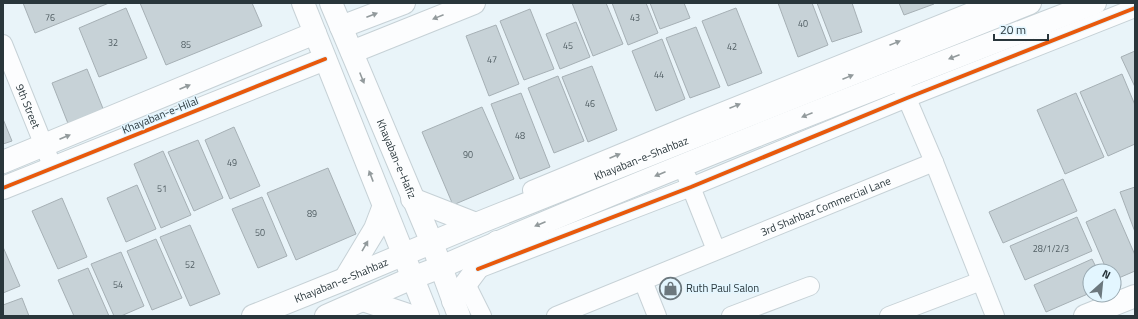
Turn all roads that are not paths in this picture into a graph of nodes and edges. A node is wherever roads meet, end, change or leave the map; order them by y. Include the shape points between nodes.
1 (303, 3) edge
2 (332, 3) edge
3 (404, 3) edge
4 (474, 3) edge
5 (994, 3) edge
6 (1030, 3) edge
7 (1095, 3) edge
8 (1135, 8) edge
9 (341, 27) junction
10 (972, 27) junction
11 (314, 33) junction
12 (3, 44) edge
13 (980, 47) junction
14 (352, 52) junction
15 (325, 58) junction
16 (902, 88) junction
17 (44, 146) junction
18 (3, 162) edge
19 (934, 162) junction
20 (683, 164) junction
21 (53, 168) junction
22 (691, 187) junction
23 (3, 188) edge
24 (412, 199) junction
25 (383, 208) junction
26 (469, 222) junction
27 (497, 242) junction
28 (432, 243) junction
29 (716, 250) junction
30 (403, 254) junction
31 (441, 267) junction
32 (472, 276) junction
33 (412, 278) junction
34 (345, 279) junction
35 (982, 280) junction
36 (643, 281) junction
37 (810, 286) dead end
38 (1135, 296) edge
39 (363, 300) junction
40 (456, 309) edge
41 (253, 316) edge
42 (326, 316) edge
43 (411, 316) edge
44 (428, 316) edge
45 (482, 316) edge
46 (556, 316) edge
47 (657, 316) edge
48 (731, 316) edge
49 (889, 316) edge
50 (995, 316) edge
51 (1085, 316) edge

1 - 11 main road
2 - 9 main road, Khayaban-e-Hafiz
9 -> 3 main road
4 -> 14 main road
26 -> 5 street via 696,122
6 - 10 main road, Khayaban-e-Shahbaz
7 - 13 main road, Khayaban-e-Shahbaz
8 - 16 street
9 - 14 main road, Khayaban-e-Hafiz
10 - 13 main road
26 -> 10 main road, Khayaban-e-Shahbaz
11 - 15 main road
17 -> 11 main road
12 - 17 street, 9th Street
13 -> 16 main road, Khayaban-e-Shahbaz
14 -> 24 main road, Khayaban-e-Hafiz
15 - 21 main road, Khayaban-e-Hilal
25 -> 15 main road
16 - 19 street
16 -> 20 main road, Khayaban-e-Shahbaz
16 - 22 street
17 - 18 main road
17 - 21 street, 9th Street
19 - 29 street, 3rd Shahbaz Commercial Lane
19 - 35 street
20 - 22 street
20 -> 27 main road, Khayaban-e-Shahbaz
21 - 23 main road, Khayaban-e-Hilal
22 - 29 street
22 - 32 street
24 - 26 main road
24 - 28 main road, Khayaban-e-Hafiz
25 - 30 main road
34 -> 25 main road via 375,229
26 - 28 main road, Khayaban-e-Shahbaz
27 - 31 main road, Khayaban-e-Shahbaz
27 - 32 main road
28 - 30 main road, Khayaban-e-Shahbaz
28 - 31 main road, Khayaban-e-Hafiz
29 - 36 street, 3rd Shahbaz Commercial Lane
30 - 33 main road
30 - 34 main road, Khayaban-e-Shahbaz
31 - 33 main road, Khayaban-e-Shahbaz
31 - 40 main road, Khayaban-e-Hafiz
32 - 40 main road
32 - 45 street
33 - 39 main road, Khayaban-e-Shahbaz
33 - 44 main road
34 - 41 main road, Khayaban-e-Shahbaz
35 - 49 street
35 - 50 street
36 - 46 street, 3rd Shahbaz Commercial Lane
36 - 47 street
37 - 48 street
38 - 51 main road
39 - 42 main road, Khayaban-e-Shahbaz
39 - 43 main road

